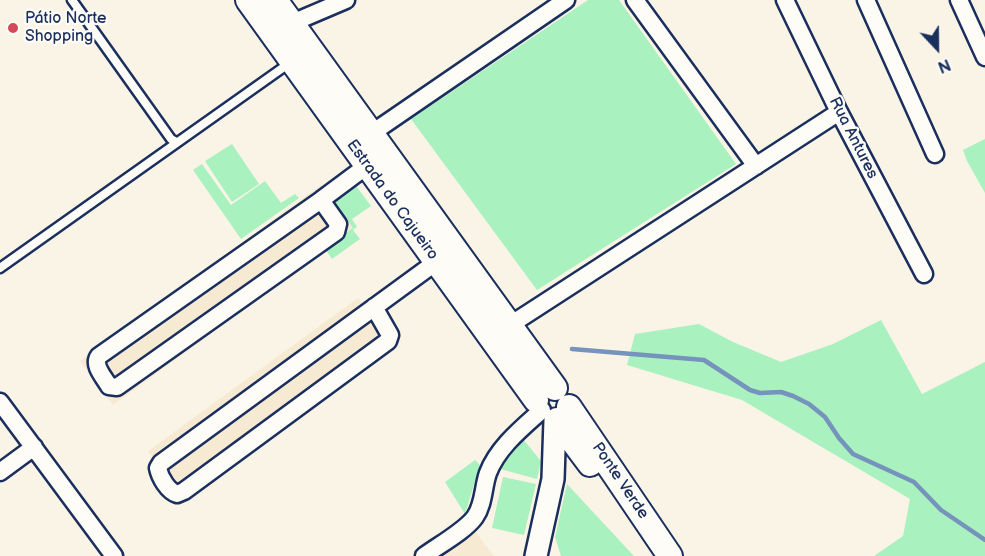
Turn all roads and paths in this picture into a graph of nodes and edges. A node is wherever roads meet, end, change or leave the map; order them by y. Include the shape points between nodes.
1 (72, 0) edge
2 (248, 0) edge
3 (275, 0) edge
4 (346, 0) edge
5 (566, 0) edge
6 (635, 0) edge
7 (785, 0) edge
8 (866, 0) edge
9 (959, 0) edge
10 (292, 23) junction
11 (302, 55) junction
12 (985, 57) edge
13 (839, 112) junction
14 (176, 142) junction
15 (375, 150) junction
16 (935, 154) dead end
17 (756, 166) junction
18 (321, 200) junction
19 (446, 255) junction
20 (0, 268) edge
21 (924, 274) dead end
22 (374, 306) junction
23 (510, 325) junction
24 (0, 402) edge
25 (551, 408) junction
26 (33, 447) junction
27 (0, 472) edge
28 (114, 556) edge
29 (424, 556) edge
30 (536, 556) edge
31 (669, 556) edge

1 - 14 lane
2 - 11 main road, Estrada do Cajueiro
3 - 10 main road, Estrada do Cajueiro
4 - 10 street
5 - 15 street
6 - 17 street
7 - 13 street, Rua Antures
8 - 16 street
9 - 12 street
10 - 11 main road, Estrada do Cajueiro
11 - 14 lane
11 - 15 main road, Estrada do Cajueiro
11 - 15 main road, Estrada do Cajueiro
13 - 17 street
13 - 21 street, Rua Antures
14 - 20 lane
15 - 18 street
15 - 19 main road, Estrada do Cajueiro
17 - 23 street
18 - 18 street via 99,356 96,364 109,386 117,387 336,232 338,224
19 - 22 street
19 - 23 main road, Estrada do Cajueiro
19 - 25 main road, Estrada do Cajueiro
22 - 22 street via 161,463 159,475 172,492 184,491 388,341 390,335
23 - 25 main road, Estrada do Cajueiro
24 - 26 street
25 - 29 street via 495,458 473,520
25 - 30 street, Estrada do Cajueiro via 553,479
25 - 31 main road, Ponte Verde
26 - 27 street
26 - 28 street

